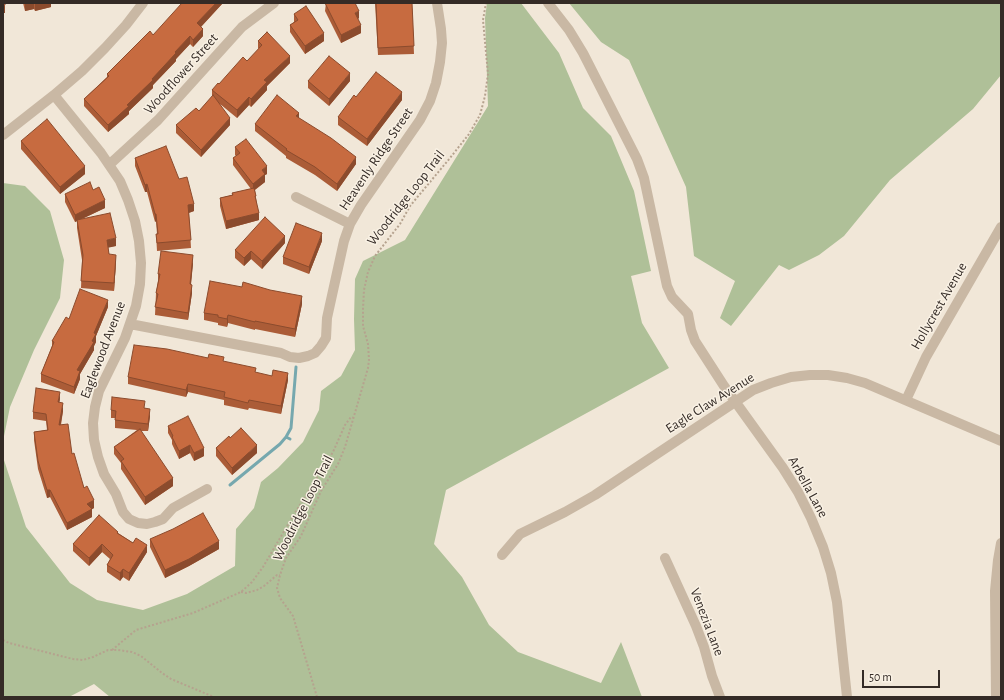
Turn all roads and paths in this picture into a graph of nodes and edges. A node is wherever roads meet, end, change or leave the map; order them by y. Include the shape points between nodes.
1 (143, 3) edge
2 (274, 3) edge
3 (437, 3) edge
4 (486, 3) edge
5 (548, 3) edge
6 (54, 95) junction
7 (3, 135) edge
8 (110, 164) junction
9 (296, 197) dead end
10 (350, 224) junction
11 (1001, 227) edge
12 (130, 324) junction
13 (906, 400) junction
14 (734, 401) junction
15 (354, 418) junction
16 (1001, 441) edge
17 (207, 489) dead end
18 (1001, 543) edge
19 (502, 554) dead end
20 (665, 558) dead end
21 (280, 575) junction
22 (241, 592) junction
23 (3, 640) edge
24 (112, 650) junction
25 (214, 697) edge
26 (317, 697) edge
27 (720, 697) edge
28 (847, 697) edge
29 (996, 697) edge

1 - 6 street via 105,48
2 - 8 street, Woodflower Street via 242,27 158,120
3 - 10 street, Heavenly Ridge Street via 442,43 436,83 430,101
4 - 15 path, Woodridge Loop Trail via 483,20 488,74 480,116 450,158 410,206 400,224 375,256 368,272 363,309 369,360
5 - 14 street, Arbella Lane via 583,53 637,160 644,178 667,286 672,297 688,314 695,341
6 - 7 street
6 - 8 street, Eaglewood Avenue
8 - 12 street, Eaglewood Avenue via 128,200 139,241 140,284
9 - 10 street
10 - 12 street, Heavenly Ridge Street via 327,318 326,338 315,353 299,358 290,357 281,353
11 - 13 street, Hollycrest Avenue via 926,357
12 - 17 street, Eaglewood Avenue via 101,386 95,407 94,440 104,474 123,512 129,519 142,523 162,519 173,508
13 - 14 street, Eagle Claw Avenue via 847,378 810,375 771,382
13 - 16 street, Eagle Claw Avenue
14 - 19 street, Eagle Claw Avenue via 595,495 520,534
14 - 28 street, Arbella Lane via 798,492 823,547 836,602
15 - 21 path, Woodridge Loop Trail via 338,464 321,491 301,536 286,558
15 - 22 path via 351,417 345,425 333,452 263,567
18 - 29 street via 995,590
20 - 27 street, Venezia Lane via 696,626
21 - 22 path via 256,590
21 - 26 path, Woodridge Loop Trail via 277,588 280,598 293,616
22 - 24 path via 193,613 136,630
23 - 24 path via 83,660
24 - 25 path via 132,652 141,656 171,679

